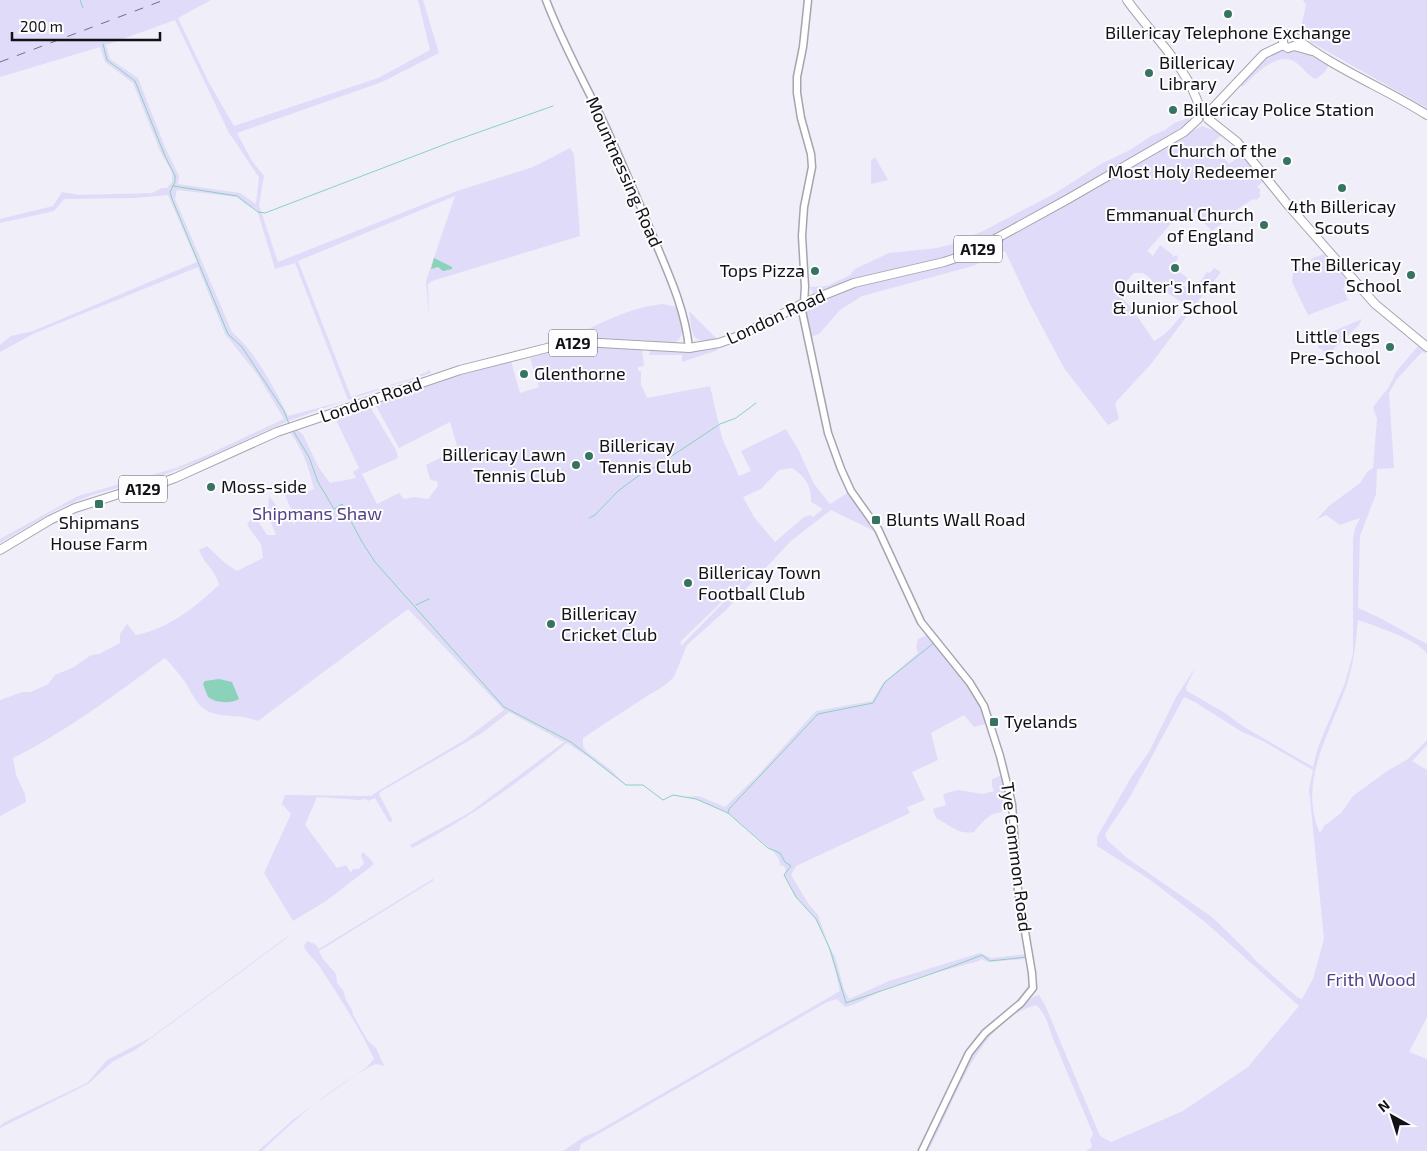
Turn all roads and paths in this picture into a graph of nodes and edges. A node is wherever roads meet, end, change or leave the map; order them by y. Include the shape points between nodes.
1 (546, 0) edge
2 (808, 0) edge
3 (1127, 0) edge
4 (1295, 38) junction
5 (1283, 45) junction
6 (1294, 46) junction
7 (1316, 52) junction
8 (1200, 109) junction
9 (1427, 115) edge
10 (1208, 116) junction
11 (1198, 119) junction
12 (803, 304) junction
13 (1427, 347) edge
14 (689, 348) junction
15 (0, 550) edge
16 (922, 1151) edge

1 - 14 street, Mountnessing Road via 617,152 666,269 685,322
2 - 12 street via 797,77 801,118 812,167 802,236
3 - 8 main road via 1176,64 1195,94
4 - 5 main road via 1286,35
4 - 6 main road
4 - 7 main road
5 - 6 main road via 1288,48
5 - 10 main road via 1264,54
6 - 7 main road
7 - 9 main road
8 - 10 main road via 1204,109
8 - 11 main road
10 - 11 main road via 1204,121
10 - 13 main road via 1232,137 1375,304
11 - 12 main road, London Road / A129 via 1184,132 968,254 854,283
12 - 14 main road, London Road / A129 via 739,336
12 - 16 street, Tye Common Road via 828,433 841,469 851,491 878,529 921,622 970,683 984,706 1012,804 1018,890 1032,988 1021,1003 994,1024 973,1048
14 - 15 main road, London Road / A129 via 583,342 549,346 460,370 291,427 175,478 75,508

